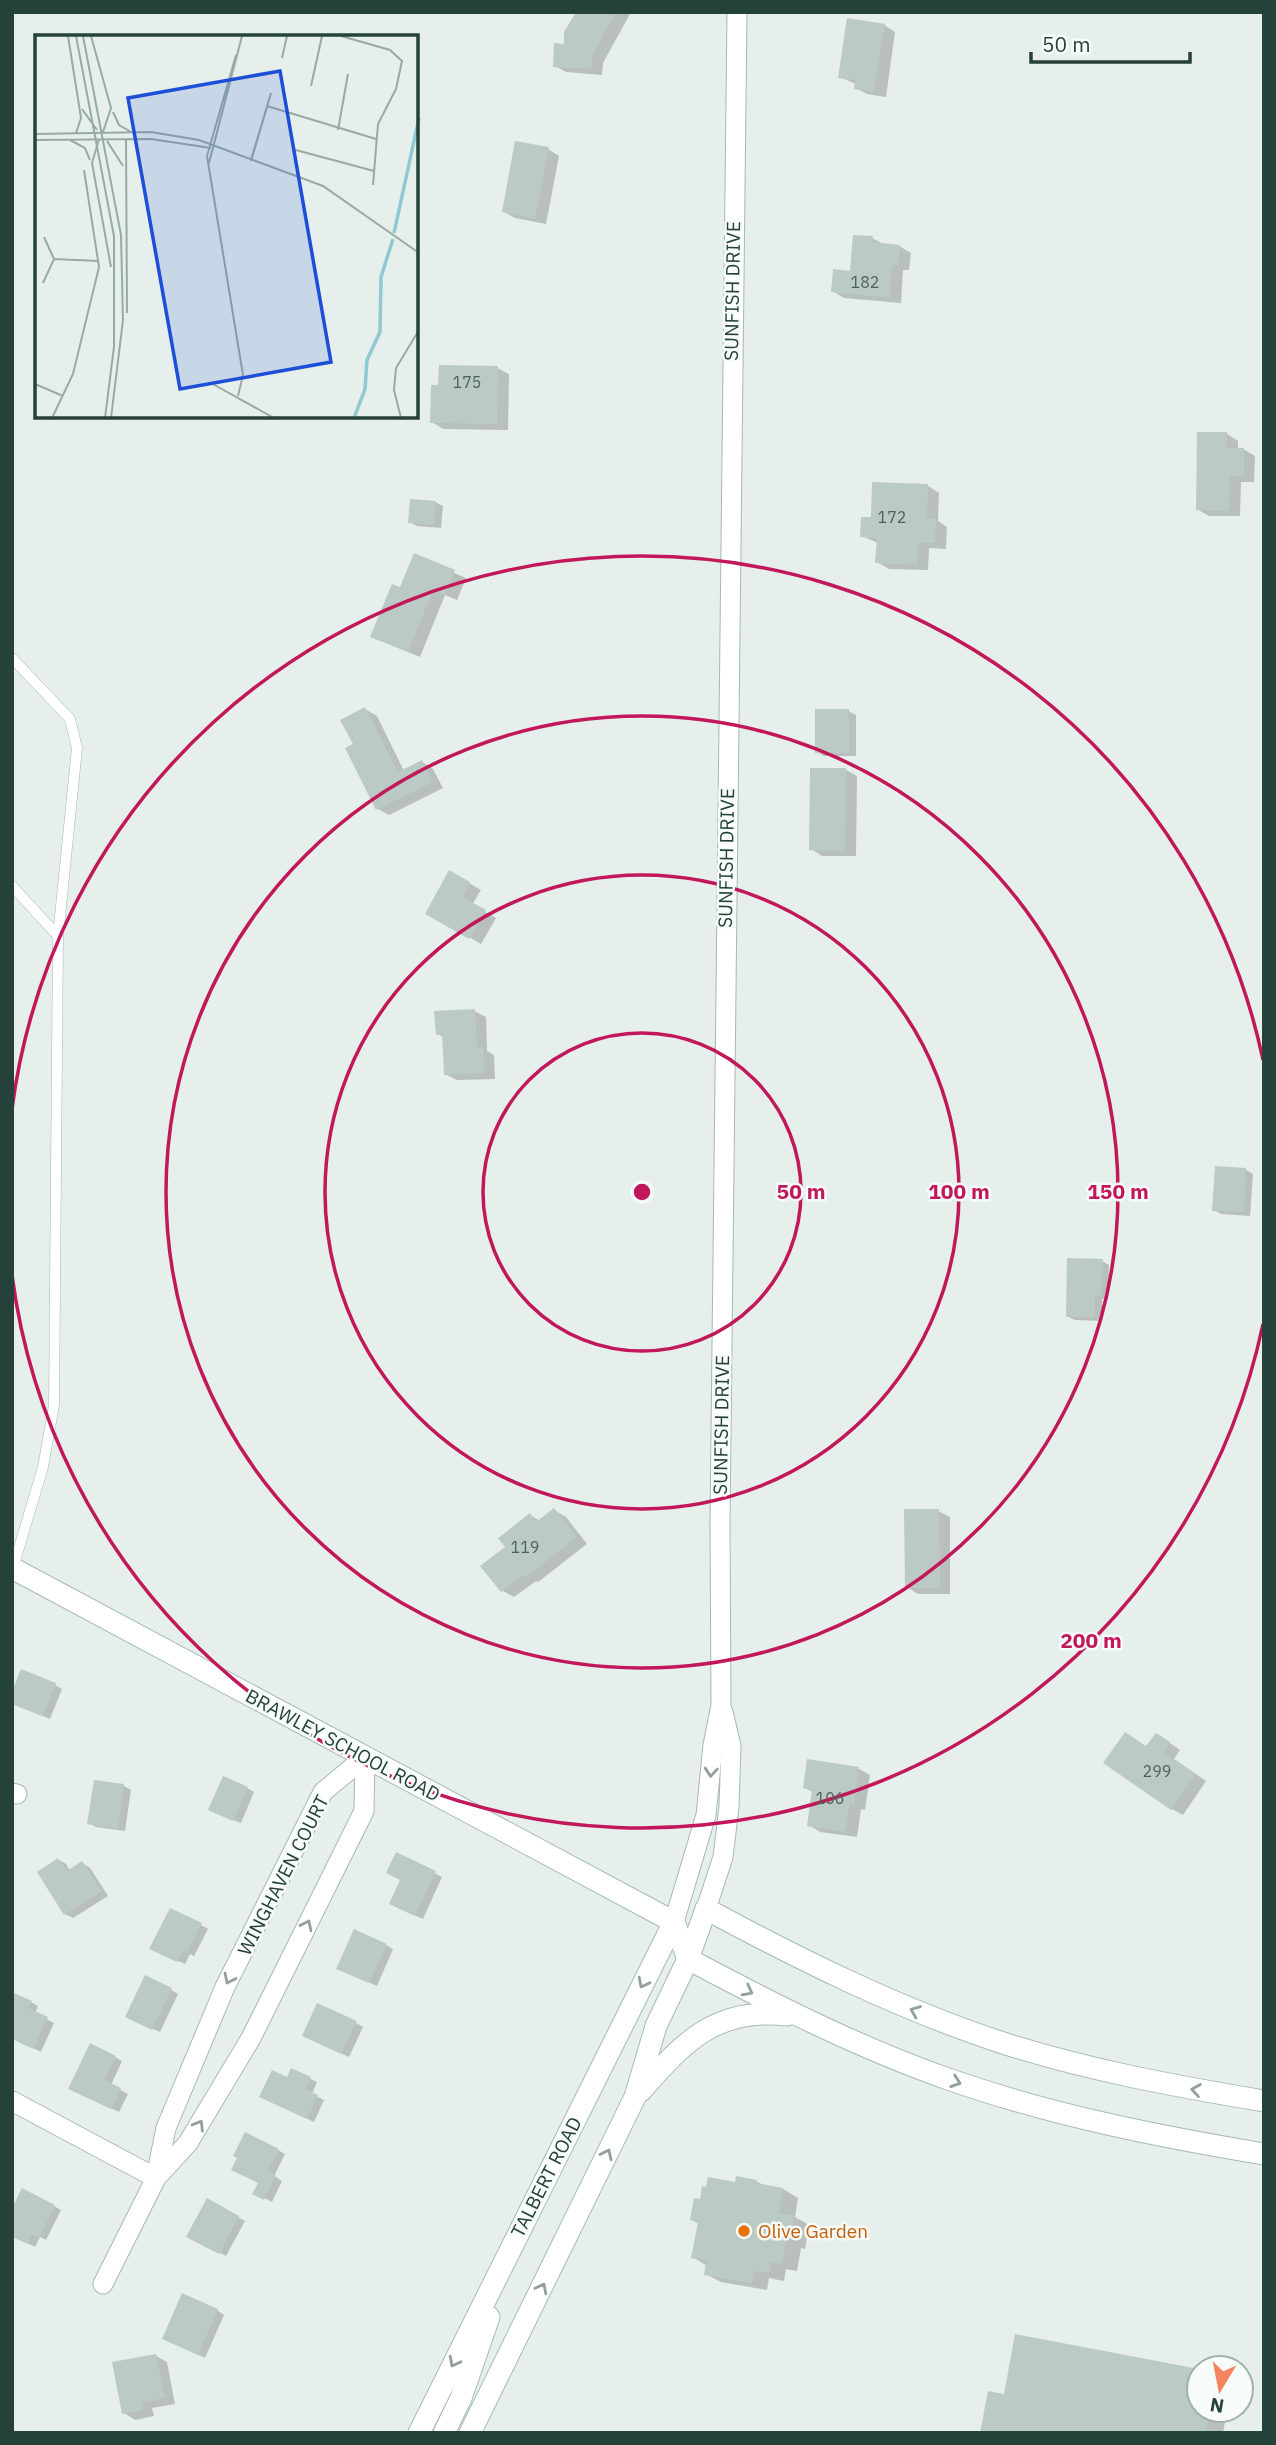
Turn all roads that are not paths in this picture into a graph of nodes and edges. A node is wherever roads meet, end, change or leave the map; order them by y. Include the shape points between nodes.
1 (737, 12) edge
2 (12, 658) edge
3 (12, 886) edge
4 (58, 936) junction
5 (13, 1568) edge
6 (721, 1704) junction
7 (365, 1757) junction
8 (706, 1909) junction
9 (674, 1922) junction
10 (688, 1959) junction
11 (799, 2017) junction
12 (635, 2097) junction
13 (12, 2101) edge
14 (1264, 2101) edge
15 (1264, 2154) edge
16 (156, 2178) junction
17 (516, 2239) junction
18 (103, 2284) dead end
19 (419, 2433) edge
20 (444, 2433) edge
21 (470, 2433) edge

1 - 6 street, SUNFISH DRIVE
2 - 4 lane via 70,719 77,748
3 - 4 lane
4 - 5 lane via 54,1405 43,1467
5 - 7 main road, BRAWLEY SCHOOL ROAD
6 - 8 street, SUNFISH DRIVE via 731,1746 729,1807 723,1857
6 -> 9 street, SUNFISH DRIVE via 706,1815
7 - 9 main road, BRAWLEY SCHOOL ROAD
7 -> 16 street, WINGHAVEN COURT via 323,1792 225,1987 166,2128
16 -> 7 street, WINGHAVEN COURT via 188,2143 251,2038 328,1883 363,1811
8 - 9 main road
8 - 10 main road, SUNFISH DRIVE
14 -> 8 main road via 1136,2078 964,2029 821,1970
9 - 10 main road
9 -> 17 main road, TALBERT ROAD
10 -> 11 main road
10 - 12 main road via 656,2026
11 - 12 main road via 752,2014 719,2022 670,2057
11 -> 15 main road via 909,2064 1022,2103 1138,2132
21 -> 12 main road
13 - 16 street
16 - 18 street, WINGHAVEN COURT
17 -> 19 main road, TALBERT ROAD
17 - 20 main road via 461,2398

